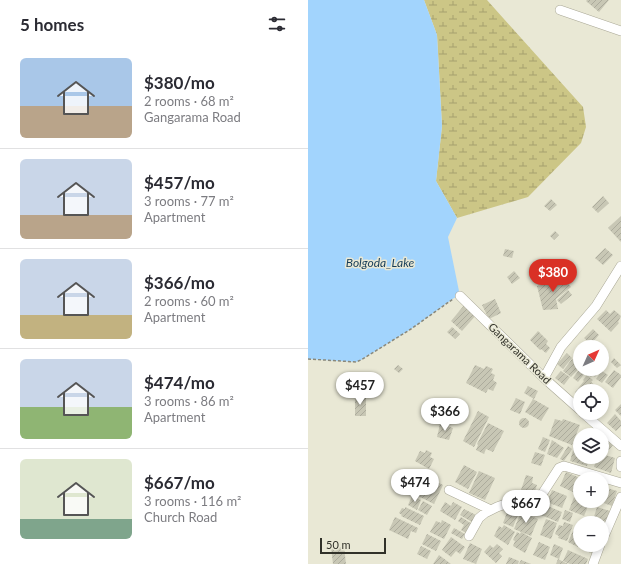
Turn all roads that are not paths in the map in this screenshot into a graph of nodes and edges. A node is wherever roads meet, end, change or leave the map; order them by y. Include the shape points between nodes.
1 (560, 10) dead end
2 (621, 31) edge
3 (621, 266) edge
4 (460, 296) road end
5 (544, 378) junction
6 (573, 404) edge
7 (591, 420) edge
8 (621, 446) edge
9 (621, 461) edge
10 (621, 467) edge
11 (621, 483) edge
12 (449, 490) dead end
13 (621, 497) edge
14 (491, 510) junction
15 (609, 525) edge
16 (469, 536) dead end
17 (597, 552) edge
18 (593, 564) edge

1 - 2 street
3 - 5 street via 596,306 561,347
4 - 5 street, Gangarama Road
5 - 6 street, Gangarama Road
7 - 8 street
9 - 10 street
11 - 14 street via 564,466 559,468 533,505 511,502
12 - 14 street
13 - 15 street
14 - 16 street via 479,518
17 - 18 street

